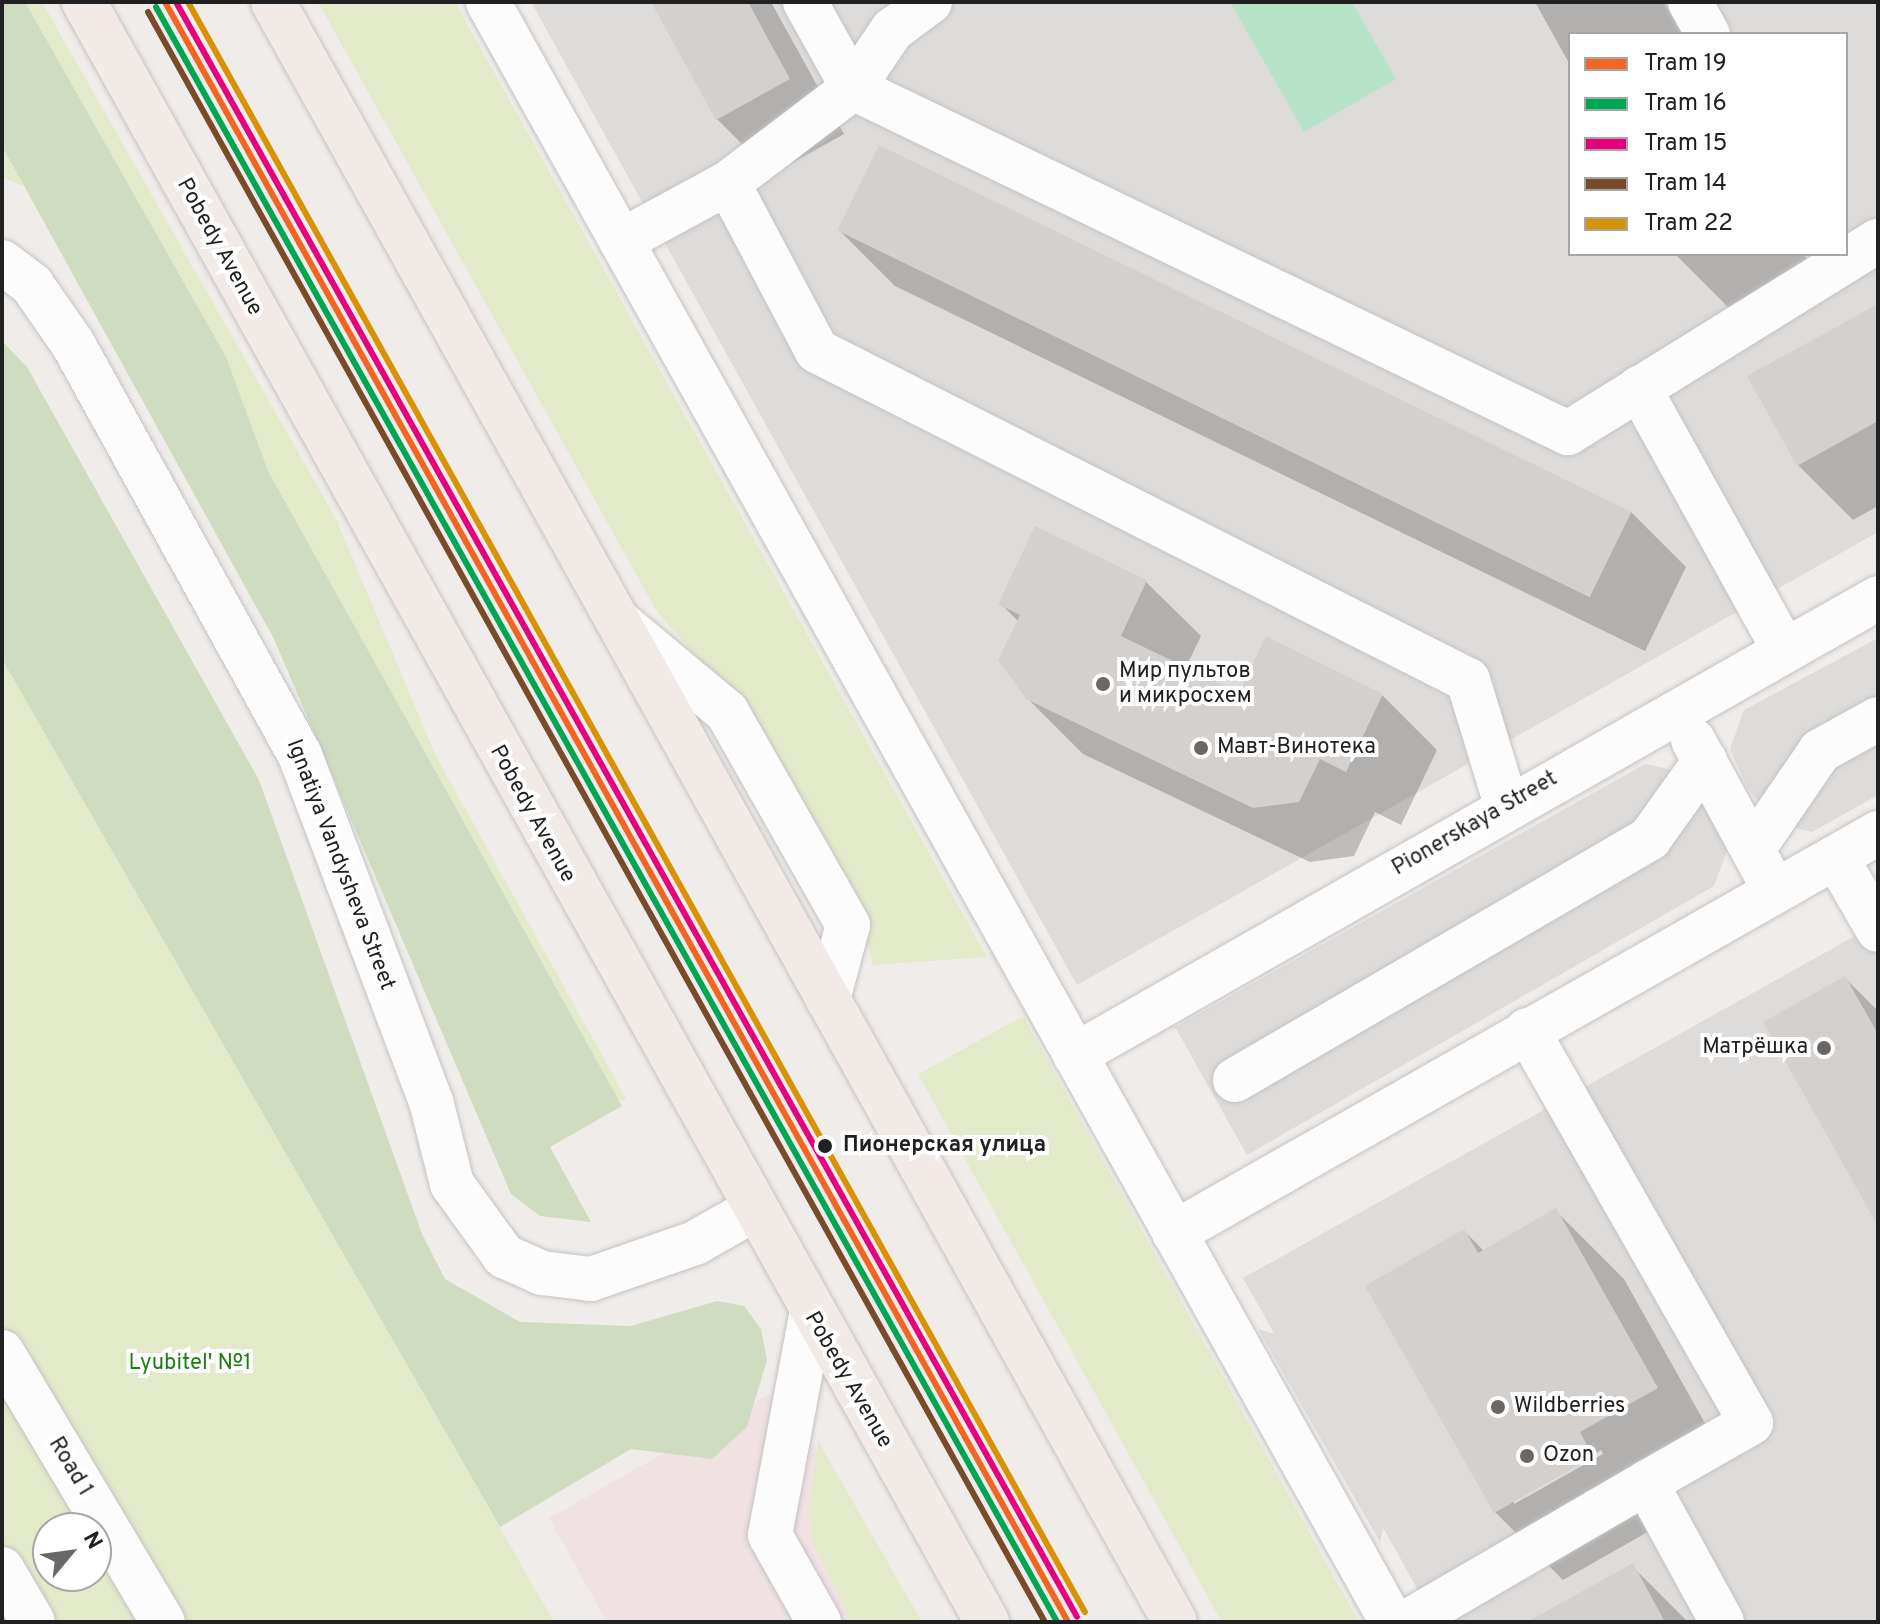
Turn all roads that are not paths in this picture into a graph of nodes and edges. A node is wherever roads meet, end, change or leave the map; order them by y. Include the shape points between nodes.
1 (84, 2) edge
2 (273, 2) edge
3 (488, 2) edge
4 (805, 2) edge
5 (930, 2) edge
6 (1690, 2) edge
7 (1707, 32) edge
8 (853, 88) junction
9 (728, 183) junction
10 (621, 241) junction
11 (1878, 241) edge
12 (1848, 253) edge
13 (1834, 259) edge
14 (2, 262) edge
15 (1639, 388) junction
16 (1878, 598) edge
17 (1784, 650) junction
18 (1677, 709) junction
19 (1878, 719) edge
20 (1705, 761) junction
21 (1506, 804) junction
22 (1878, 833) edge
23 (1753, 849) junction
24 (1836, 857) junction
25 (1775, 891) junction
26 (1878, 930) edge
27 (1527, 1030) junction
28 (1075, 1055) junction
29 (1235, 1080) dead end
30 (753, 1210) junction
31 (1174, 1233) junction
32 (811, 1316) junction
33 (2, 1352) edge
34 (1646, 1483) junction
35 (2, 1569) edge
36 (33, 1622) edge
37 (163, 1622) edge
38 (819, 1622) edge
39 (987, 1622) edge
40 (1175, 1622) edge
41 (1392, 1622) edge
42 (1407, 1622) edge
43 (1722, 1622) edge

1 - 30 main road, Pobedy Avenue
2 - 40 main road
3 - 10 street
4 - 8 street
5 - 8 street via 892,30
6 - 7 street
8 - 9 street
8 - 15 street via 1568,433
9 - 10 street
9 - 21 street via 817,351 1468,680
10 - 28 street
11 - 12 street
13 - 15 street
14 - 30 street, Ignatiya Vandysheva Street via 32,285 73,344 300,755 431,1101 452,1184 504,1256 542,1273 591,1279 695,1243
15 - 17 street
16 - 17 street, Pionerskaya Street
17 - 18 street, Pionerskaya Street
18 - 20 street
18 - 21 street, Pionerskaya Street
19 - 23 street via 1820,751
20 - 23 street
20 - 29 street via 1650,838
21 - 28 street, Pionerskaya Street
22 - 24 street
23 - 25 street
24 - 25 street
24 - 26 street
25 - 27 street
27 - 31 street
27 - 34 street via 1751,1423
28 - 31 street
30 - 32 main road, Pobedy Avenue
31 - 41 street
32 - 38 street via 770,1535
32 - 39 main road, Pobedy Avenue
33 - 37 street, Road 1
34 - 42 street
34 - 43 street
35 - 36 street

